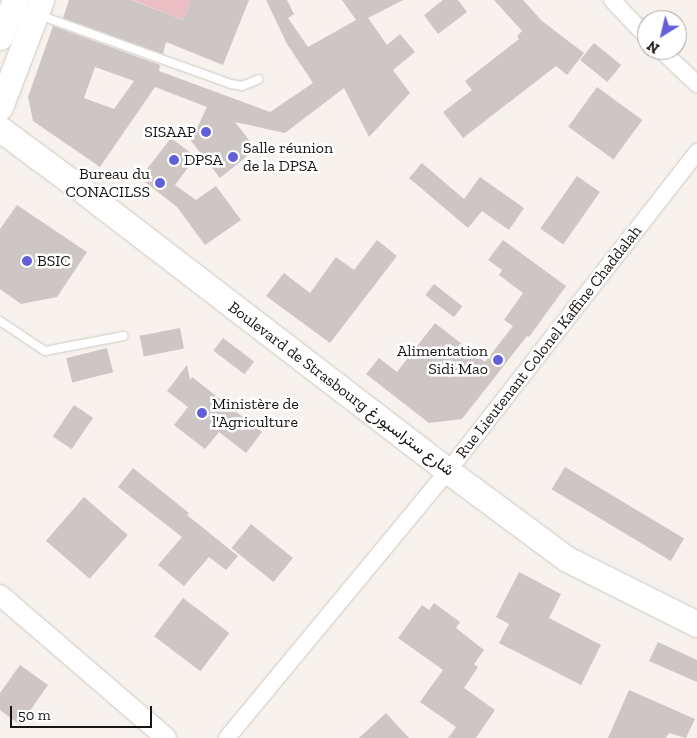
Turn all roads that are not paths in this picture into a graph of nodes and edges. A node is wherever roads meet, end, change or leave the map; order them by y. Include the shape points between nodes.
1 (15, 0) edge
2 (612, 0) edge
3 (38, 7) edge
4 (637, 26) edge
5 (0, 38) edge
6 (671, 60) edge
7 (259, 79) dead end
8 (697, 84) edge
9 (0, 107) edge
10 (0, 129) edge
11 (697, 152) edge
12 (0, 321) edge
13 (124, 336) dead end
14 (448, 471) junction
15 (0, 594) edge
16 (697, 624) edge
17 (166, 738) edge
18 (227, 738) edge

1 - 5 main road
2 - 4 street
3 - 7 lane via 230,84 242,86
3 - 9 main road
6 - 8 street
10 - 14 main road, Boulevard de Strasbourg شارع ستراسبورغ
11 - 14 street, Rue Lieutenant Colonel Kaffine Chaddalah
12 - 13 lane via 45,351
14 - 16 main road, Boulevard de Strasbourg شارع ستراسبورغ via 567,559
14 - 18 street, Rue Lieutenant Colonel Kaffine Chaddalah
15 - 17 street

